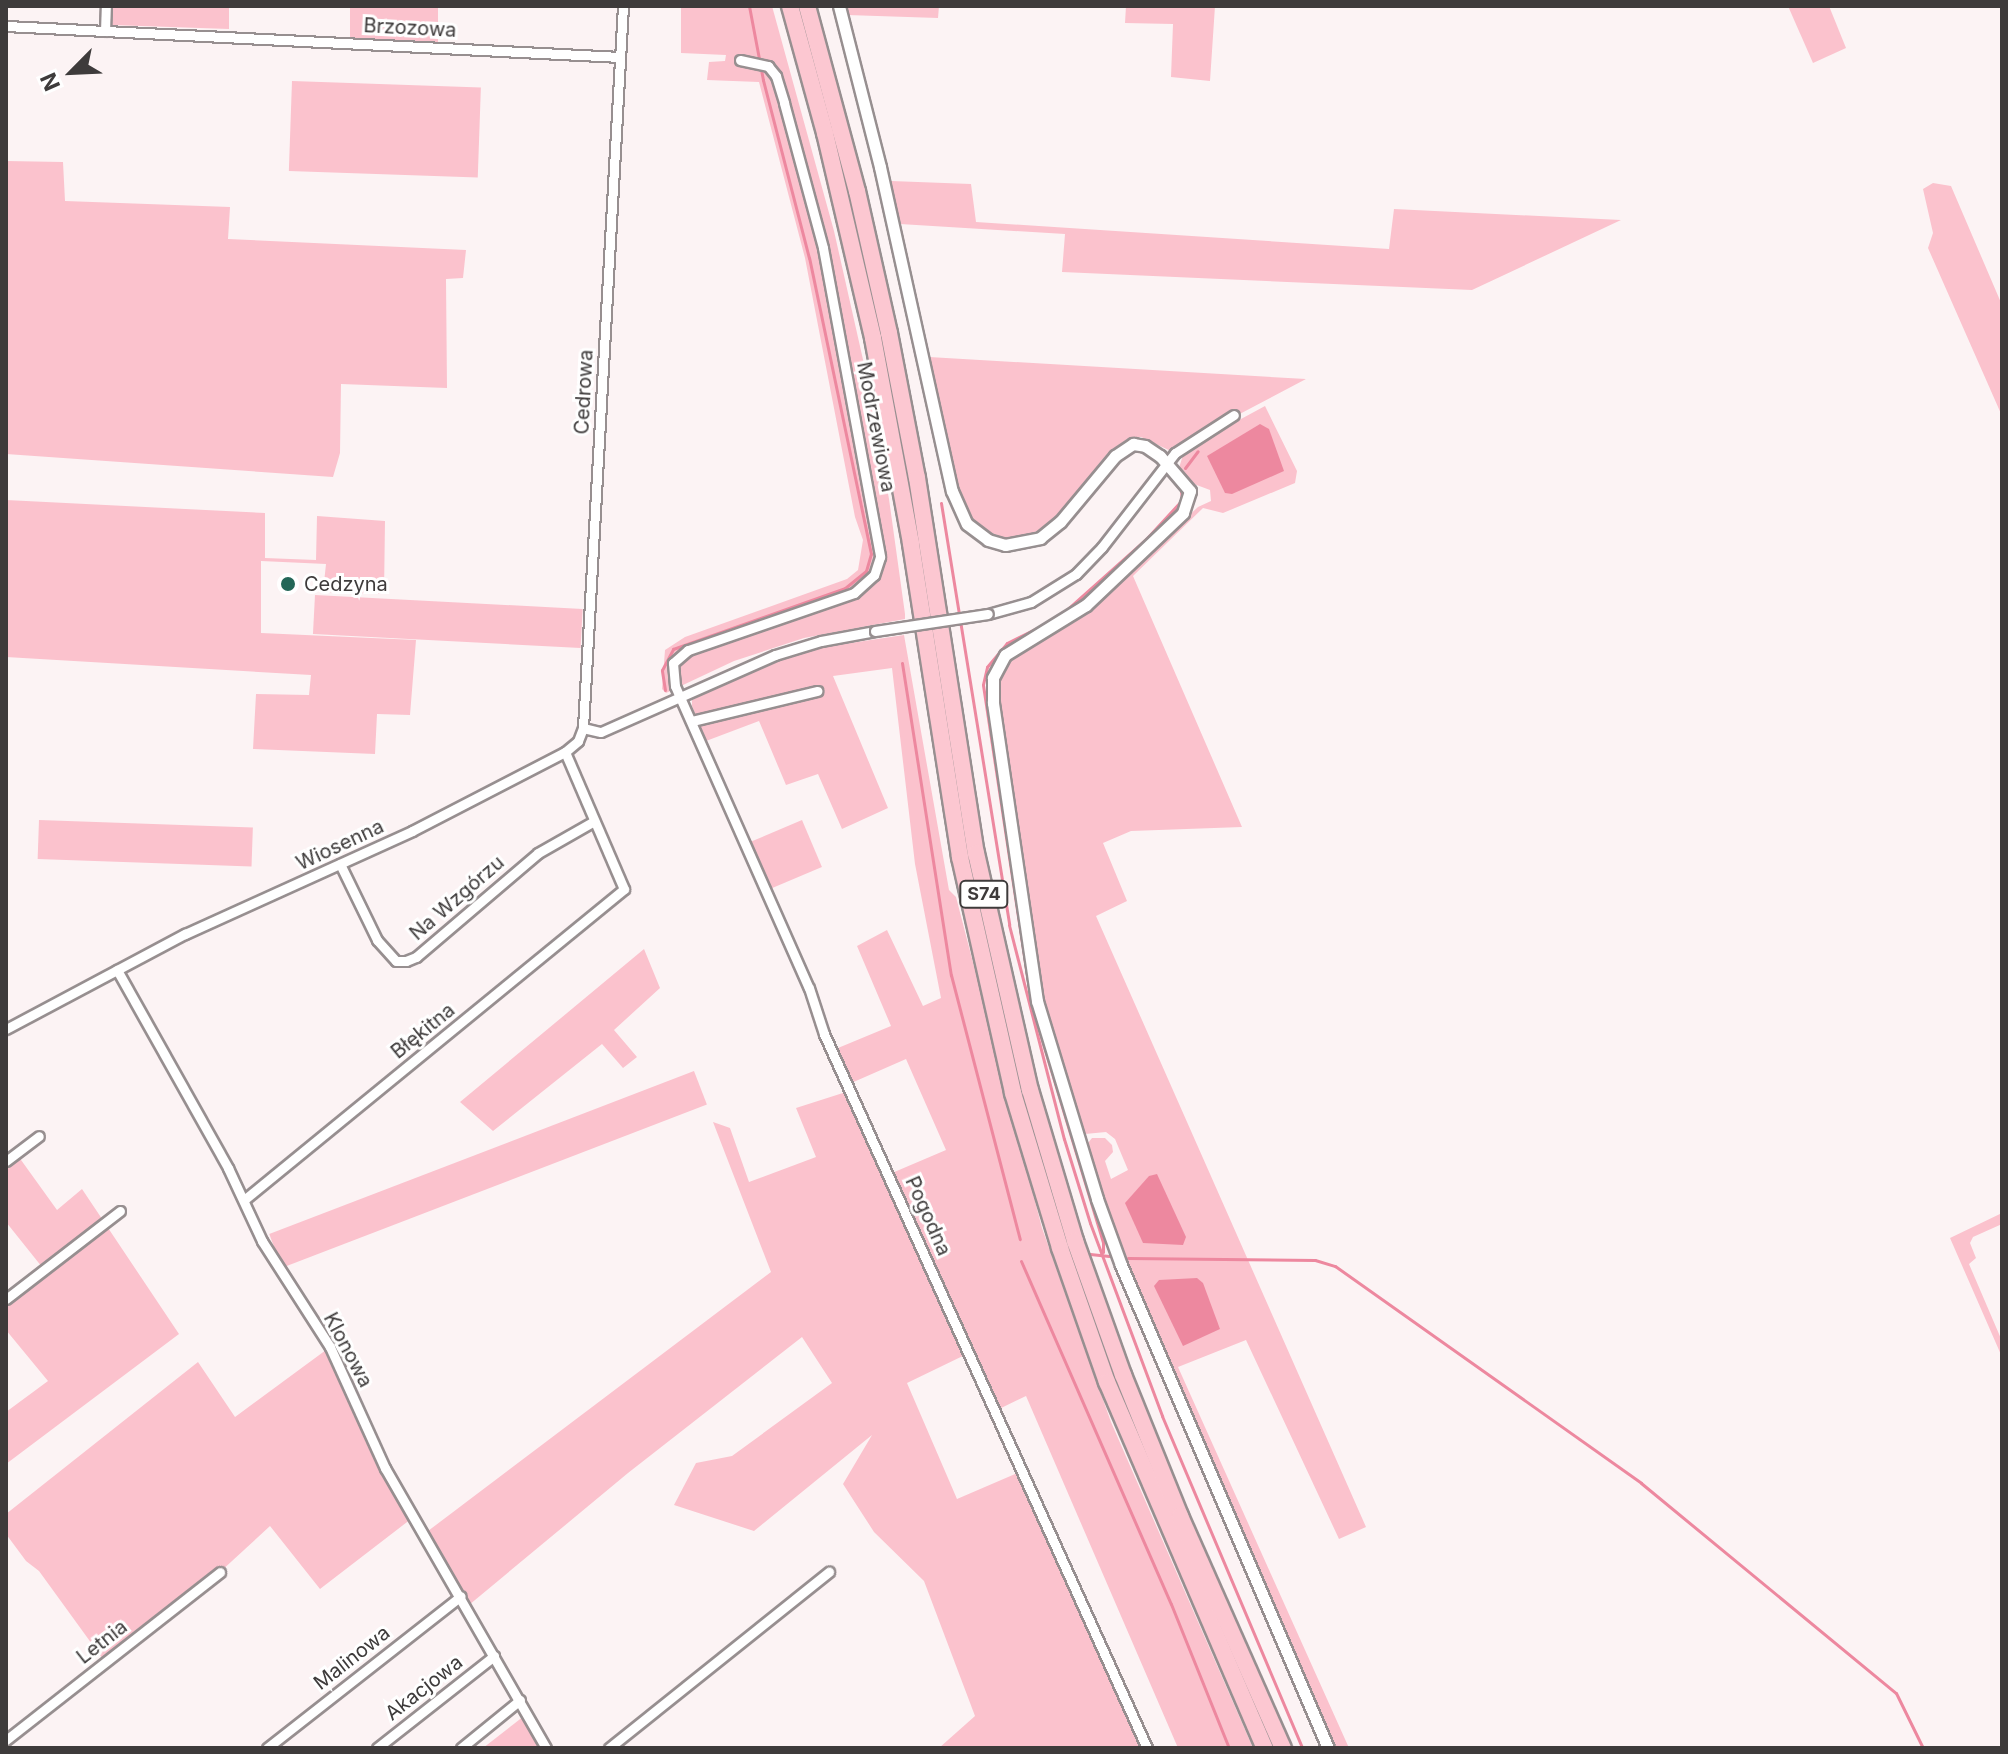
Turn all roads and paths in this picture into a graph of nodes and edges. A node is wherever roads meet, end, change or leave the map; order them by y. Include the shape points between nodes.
1 (106, 6) edge
2 (623, 6) edge
3 (790, 6) edge
4 (807, 6) edge
5 (839, 6) edge
6 (6, 26) edge
7 (105, 31) junction
8 (620, 57) junction
9 (740, 60) dead end
10 (1234, 415) dead end
11 (1166, 462) junction
12 (817, 691) dead end
13 (681, 697) junction
14 (692, 721) junction
15 (583, 728) junction
16 (565, 752) junction
17 (594, 821) junction
18 (340, 864) junction
19 (117, 970) junction
20 (6, 1029) edge
21 (39, 1136) dead end
22 (6, 1161) edge
23 (244, 1200) junction
24 (120, 1211) dead end
25 (6, 1299) edge
26 (220, 1572) dead end
27 (829, 1572) dead end
28 (461, 1596) junction
29 (494, 1656) junction
30 (520, 1700) junction
31 (6, 1740) edge
32 (267, 1748) edge
33 (377, 1748) edge
34 (461, 1748) edge
35 (546, 1748) edge
36 (609, 1748) edge
37 (1147, 1748) edge
38 (1265, 1748) edge
39 (1283, 1748) edge
40 (1328, 1748) edge

1 - 7 street
2 - 8 street, Cedrowa
3 - 38 highway, S74 via 873,338 960,857 1013,1093 1107,1382
4 - 39 highway, S74 via 889,333 976,853 1034,1103 1123,1375
5 - 11 street via 952,491 967,524 994,542 1029,543 1054,528 1126,447 1145,446
6 - 7 street, Brzozowa
7 - 8 street, Brzozowa
8 - 15 street, Cedrowa
9 - 13 street, Modrzewiowa via 760,62 776,76 823,248 880,557 874,575 854,593 678,657 671,672
10 - 11 street
11 - 13 street, bridge via 1076,574 1031,602 821,641 775,655
11 - 40 street via 1190,491 1187,508 1086,605 1005,655 993,678 993,703 1033,984 1097,1199
12 - 14 street
13 - 14 street, Pogodna
13 - 15 street via 601,732
14 - 37 street, Pogodna via 809,988 824,1034
15 - 16 street, Wiosenna
16 - 17 street
16 - 18 street, Wiosenna
17 - 18 street, Na Wzgórzu via 538,853 406,961 396,961 377,940
17 - 23 street, Błękitna via 624,889
18 - 19 street, Wiosenna
19 - 20 street, Wiosenna
19 - 23 street, Klonowa
21 - 22 street
23 - 28 street, Klonowa via 262,1241 330,1347 385,1468
24 - 25 street
26 - 31 street, Letnia
27 - 36 street
28 - 29 street, Klonowa
28 - 32 street, Malinowa
29 - 30 street, Klonowa
29 - 33 street, Akacjowa
30 - 34 street
30 - 35 street, Klonowa

